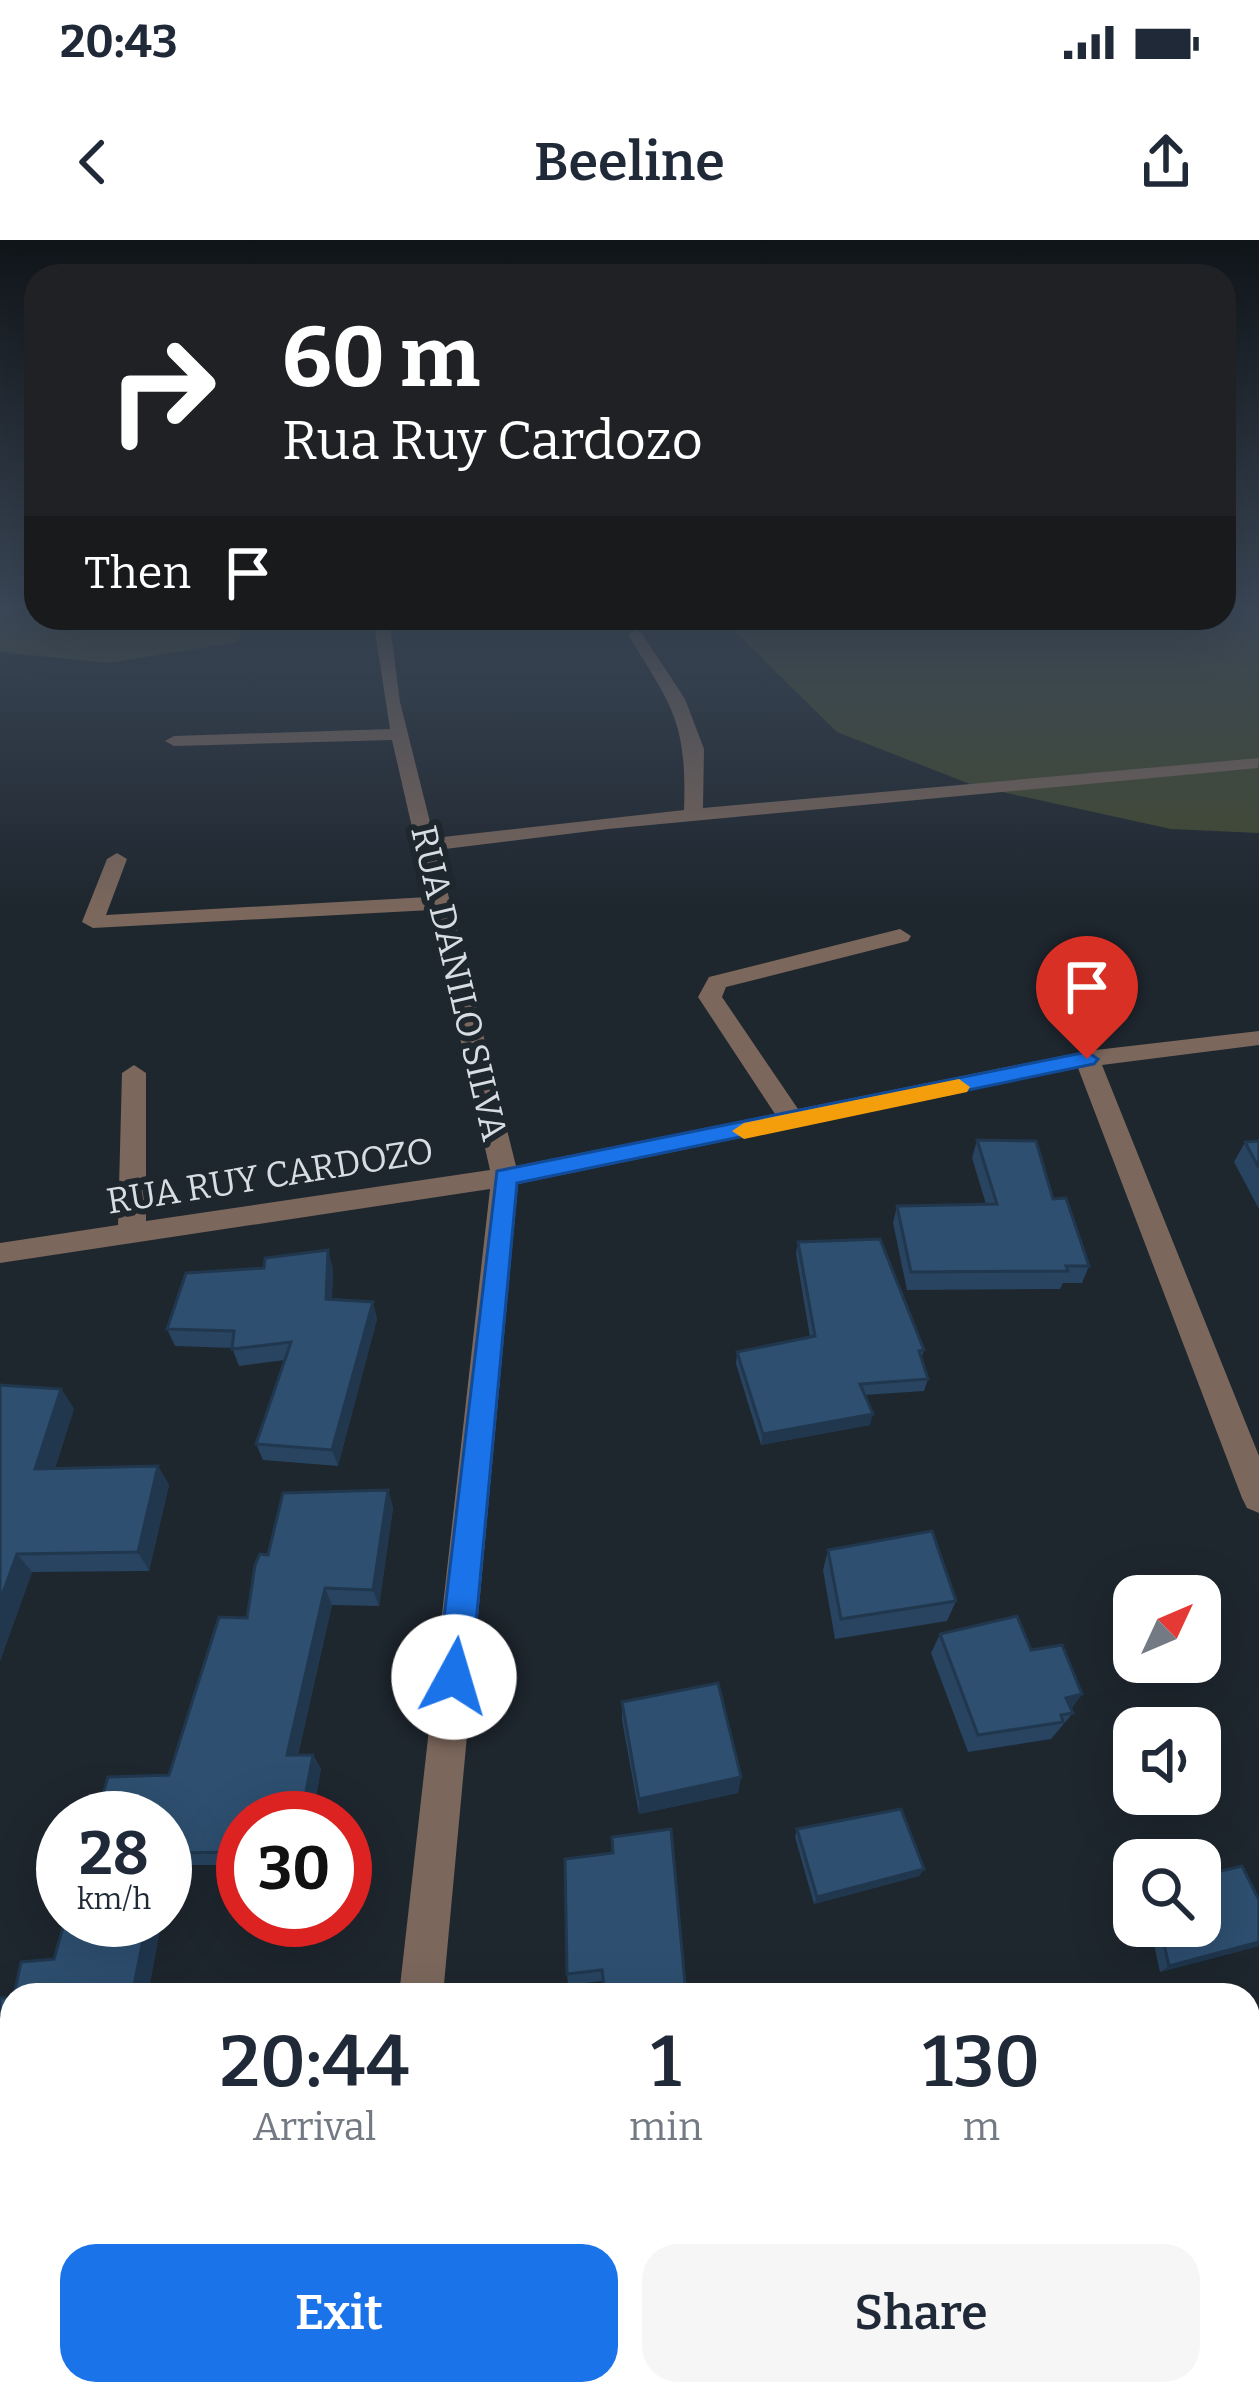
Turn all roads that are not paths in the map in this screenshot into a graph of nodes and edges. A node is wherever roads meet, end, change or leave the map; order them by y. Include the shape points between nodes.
1 (396, 709) edge
2 (681, 709) edge
3 (400, 734) junction
4 (173, 741) dead end
5 (1258, 764) edge
6 (693, 817) junction
7 (426, 845) junction
8 (117, 859) dead end
9 (442, 903) junction
10 (900, 936) dead end
11 (1259, 1038) edge
12 (1087, 1059) junction
13 (134, 1073) dead end
14 (793, 1122) junction
15 (505, 1177) junction
16 (132, 1233) junction
17 (0, 1253) edge
18 (1259, 1498) edge
19 (422, 1983) edge

1 - 3 street, RUA DANILO SILVA
2 - 6 street via 695,749
3 - 4 street
3 - 7 street, RUA DANILO SILVA
5 - 6 street
6 - 7 street
7 - 9 street, RUA DANILO SILVA
8 - 9 street via 93,922
9 - 15 street, RUA DANILO SILVA
10 - 14 street via 717,982 710,997
11 - 12 street, RUA RUY CARDOZO
12 - 14 street, RUA RUY CARDOZO
12 - 18 street
13 - 16 street
14 - 15 street, RUA RUY CARDOZO
15 - 16 street, RUA RUY CARDOZO
15 - 19 street, RUA DANILO SILVA
16 - 17 street, RUA RUY CARDOZO

